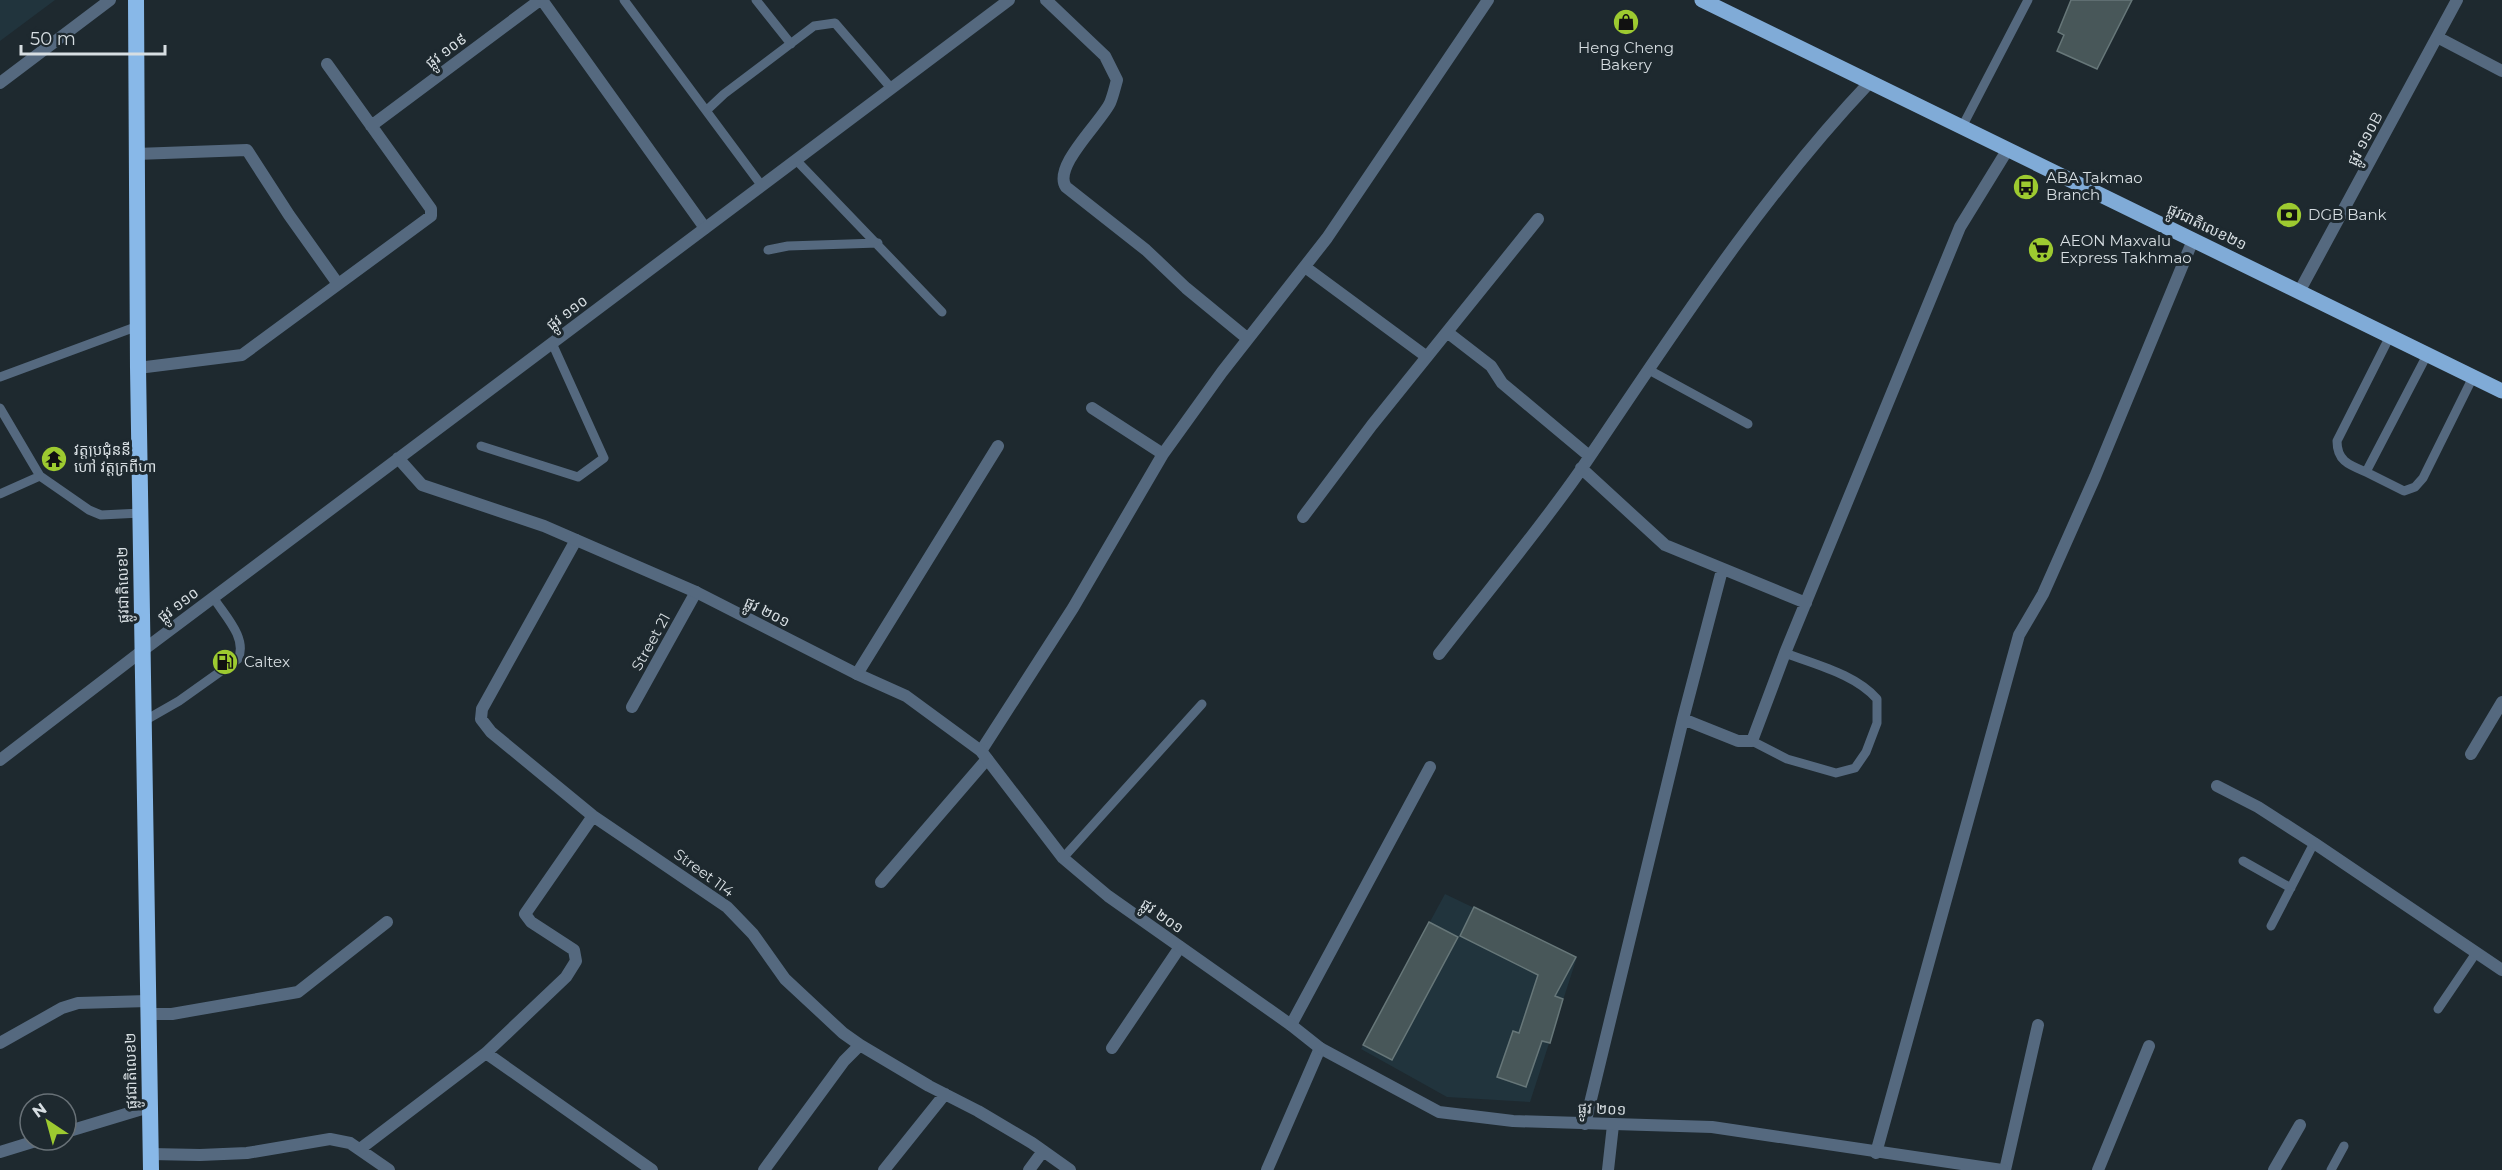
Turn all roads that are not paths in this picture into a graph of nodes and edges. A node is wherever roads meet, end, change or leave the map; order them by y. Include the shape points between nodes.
1 (110, 0) edge
2 (136, 0) edge
3 (541, 0) edge
4 (624, 0) edge
5 (756, 0) edge
6 (1009, 0) edge
7 (1046, 0) edge
8 (1488, 0) edge
9 (1702, 0) edge
10 (2028, 0) edge
11 (2457, 0) edge
12 (2437, 37) junction
13 (791, 44) junction
14 (327, 64) dead end
15 (2502, 71) edge
16 (1870, 82) junction
17 (0, 83) edge
18 (891, 88) junction
19 (707, 110) junction
20 (371, 126) junction
21 (1962, 127) junction
22 (2007, 149) junction
23 (136, 154) junction
24 (796, 160) junction
25 (762, 186) junction
26 (1538, 219) dead end
27 (705, 228) junction
28 (2193, 240) junction
29 (878, 243) junction
30 (768, 250) dead end
31 (1305, 267) junction
32 (338, 284) junction
33 (2299, 292) junction
34 (942, 312) dead end
35 (138, 326) junction
36 (1447, 332) junction
37 (2390, 336) junction
38 (1248, 339) junction
39 (552, 343) junction
40 (2427, 355) junction
41 (1427, 357) junction
42 (138, 368) junction
43 (1649, 370) junction
44 (0, 376) edge
45 (2473, 377) junction
46 (2502, 391) edge
47 (0, 408) edge
48 (1092, 408) dead end
49 (1748, 424) dead end
50 (481, 446) dead end
51 (998, 446) dead end
52 (1163, 454) junction
53 (1588, 456) junction
54 (398, 458) junction
55 (1581, 468) junction
56 (2366, 472) junction
57 (40, 476) junction
58 (0, 494) edge
59 (141, 513) junction
60 (1303, 517) dead end
61 (576, 540) junction
62 (1722, 570) junction
63 (696, 592) junction
64 (213, 597) junction
65 (1806, 603) junction
66 (142, 651) junction
67 (1785, 652) junction
68 (1438, 654) dead end
69 (857, 674) junction
70 (2502, 702) edge
71 (1202, 704) dead end
72 (632, 707) dead end
73 (1683, 719) junction
74 (144, 721) junction
75 (1752, 741) junction
76 (2471, 754) dead end
77 (984, 755) junction
78 (0, 760) edge
79 (1430, 767) dead end
80 (2217, 786) dead end
81 (594, 816) junction
82 (2314, 843) junction
83 (1063, 858) junction
84 (2243, 861) dead end
85 (881, 882) dead end
86 (2291, 888) junction
87 (387, 922) dead end
88 (2271, 926) dead end
89 (1180, 947) junction
90 (2476, 953) junction
91 (2502, 970) edge
92 (148, 1008) junction
93 (2438, 1009) dead end
94 (1291, 1025) junction
95 (2038, 1025) dead end
96 (0, 1043) edge
97 (860, 1045) junction
98 (2149, 1046) dead end
99 (1112, 1048) dead end
100 (1320, 1048) junction
101 (486, 1053) junction
102 (945, 1094) junction
103 (149, 1107) junction
104 (1585, 1124) junction
105 (1613, 1125) junction
106 (2300, 1125) dead end
107 (78, 1128) edge
108 (18, 1146) edge
109 (2344, 1146) dead end
110 (360, 1149) junction
111 (1043, 1151) junction
112 (0, 1152) edge
113 (1876, 1153) junction
114 (151, 1162) edge
115 (389, 1170) edge
116 (652, 1170) edge
117 (764, 1170) edge
118 (884, 1170) edge
119 (1029, 1170) edge
120 (1070, 1170) edge
121 (1267, 1170) edge
122 (1608, 1170) edge
123 (2003, 1170) edge
124 (2098, 1170) edge
125 (2274, 1170) edge
126 (2331, 1170) edge

1 - 17 street
2 - 23 highway, ផ្លូវជាតិលេខ២
3 - 20 street, ផ្លូវ ១០៩
3 - 27 street
4 - 19 lane
5 - 13 lane
6 - 18 street, ផ្លូវ ១១០
7 - 38 street via 1105,56 1118,80 1110,104 1075,151 1062,182
8 - 31 street
9 - 16 main road, ផ្លូវជាតិលេខ២១
10 - 21 lane
11 - 12 street, ផ្លូវ ១១០B
12 - 15 street
12 - 33 street, ផ្លូវ ១១០B
13 - 18 lane via 814,26 835,23
13 - 19 lane
14 - 20 street
16 - 21 main road, ផ្លូវជាតិលេខ២១
16 - 43 street via 1784,180 1702,289
18 - 24 street, ផ្លូវ ១១០
19 - 25 lane
20 - 32 street via 431,210 431,216
21 - 22 main road, ផ្លូវជាតិលេខ២១
22 - 28 main road, ផ្លូវជាតិលេខ២១
22 - 65 street via 1960,227
23 - 32 street via 247,150
23 - 35 highway, ផ្លូវជាតិលេខ២
24 - 25 street, ផ្លូវ ១១០
24 - 29 lane
25 - 27 street, ផ្លូវ ១១០
26 - 36 street
27 - 39 street, ផ្លូវ ១១០
28 - 33 main road, ផ្លូវជាតិលេខ២១
28 - 113 street via 2090,488 2043,594 2019,635
29 - 30 lane
29 - 34 lane
31 - 38 street
31 - 41 street
32 - 42 street via 242,355
33 - 37 main road, ផ្លូវជាតិលេខ២១
35 - 42 highway, ផ្លូវជាតិលេខ២
35 - 44 lane
36 - 41 street
36 - 53 street via 1491,366 1502,383
37 - 40 main road, ផ្លូវជាតិលេខ២១
37 - 56 lane via 2337,441 2337,452 2345,462
38 - 52 street
39 - 50 lane via 604,458 578,477
39 - 54 street, ផ្លូវ ១១០
40 - 45 main road, ផ្លូវជាតិលេខ២១
40 - 56 lane
41 - 60 street
42 - 59 highway, ផ្លូវជាតិលេខ២
43 - 49 lane
43 - 53 street
45 - 46 main road, ផ្លូវជាតិលេខ២១
45 - 56 lane via 2415,487 2404,491
47 - 57 lane
48 - 52 street
51 - 69 street
52 - 77 street
53 - 55 street
54 - 61 street, ផ្លូវ ២០១ via 422,485
54 - 64 street, ផ្លូវ ១១០
55 - 62 street via 1665,545
55 - 68 street
57 - 58 lane
57 - 59 lane via 101,515
59 - 66 highway, ផ្លូវជាតិលេខ២
61 - 63 street, ផ្លូវ ២០១
61 - 81 street, Street 114 via 482,709 481,719 491,732
62 - 65 street
62 - 73 street
63 - 69 street, ផ្លូវ ២០១
63 - 72 street, Street 21
64 - 66 street, ផ្លូវ ១១០
64 - 74 lane via 241,641 238,659
65 - 67 street
66 - 74 highway, ផ្លូវជាតិលេខ២
66 - 78 street, ផ្លូវ ១១០
67 - 75 street
67 - 75 lane via 1867,688 1877,699 1877,723 1855,768 1836,773 1787,759
69 - 77 street, ផ្លូវ ២០១ via 906,696
70 - 76 street
71 - 83 lane
73 - 75 street via 1738,741
73 - 104 street
74 - 92 highway, ផ្លូវជាតិលេខ២
77 - 83 street, ផ្លូវ ២០១
77 - 85 street
79 - 94 street
80 - 82 street
81 - 97 street, Street 114 via 727,907 753,934 785,979
81 - 101 street via 525,914 574,950 576,961 566,977
82 - 86 lane
82 - 90 street
83 - 89 street, ផ្លូវ ២០១ via 1107,896
84 - 86 lane
86 - 88 lane
87 - 92 street via 298,992 172,1014
89 - 94 street, ផ្លូវ ២០១
89 - 99 street
90 - 91 street
90 - 93 lane
92 - 96 street via 78,1002
92 - 103 highway, ផ្លូវជាតិលេខ២
94 - 100 street, ផ្លូវ ២០១
95 - 123 street
97 - 102 street, Street 114
97 - 117 street
98 - 124 street
100 - 104 street, ផ្លូវ ២០១ via 1439,1112
100 - 121 street
101 - 110 street
101 - 116 street
102 - 111 street, Street 114
102 - 118 street
103 - 107 street
103 - 114 highway, ផ្លូវជាតិលេខ២
104 - 105 street, ផ្លូវ ២០១
105 - 113 street, ផ្លូវ ២០១ via 1712,1127
105 - 122 street
106 - 125 street
108 - 112 street
109 - 126 lane
110 - 114 street via 330,1139
110 - 115 street
111 - 119 street
111 - 120 street, Street 114
113 - 123 street, ផ្លូវ ២០១

